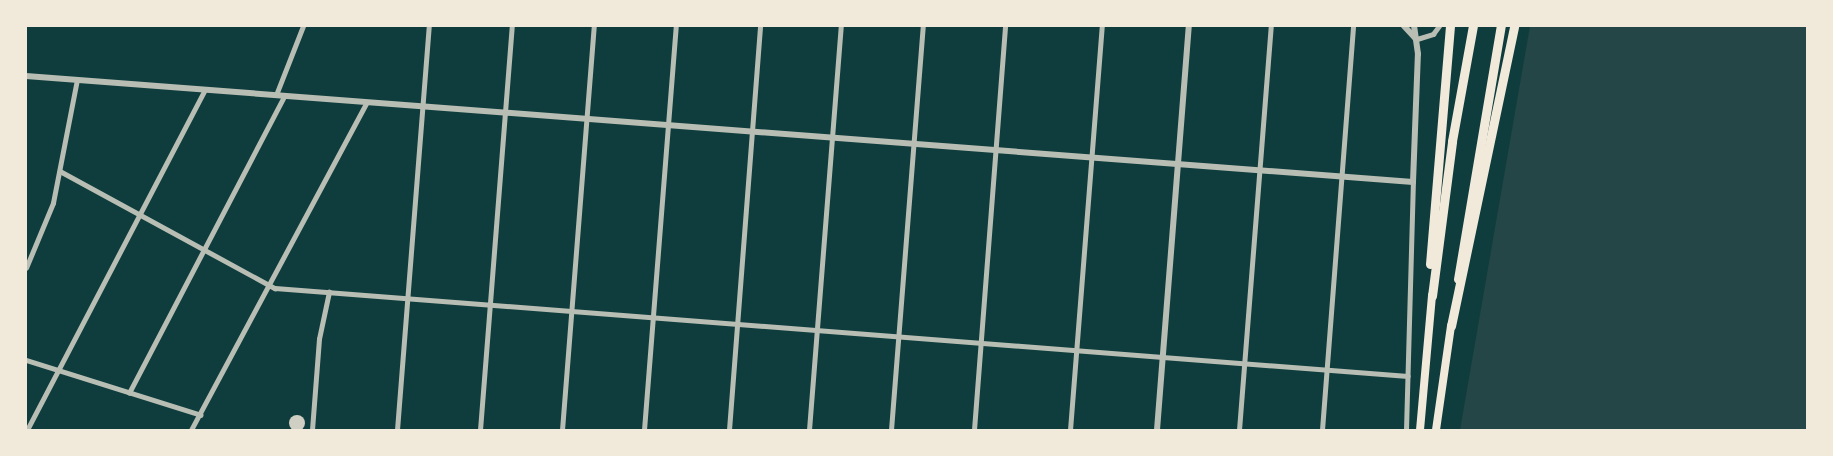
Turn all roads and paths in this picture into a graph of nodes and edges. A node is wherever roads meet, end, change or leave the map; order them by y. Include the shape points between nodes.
1 (303, 26) edge
2 (429, 26) edge
3 (512, 26) edge
4 (594, 26) edge
5 (676, 26) edge
6 (760, 26) edge
7 (841, 26) edge
8 (923, 26) edge
9 (1005, 26) edge
10 (1102, 26) edge
11 (1189, 26) edge
12 (1271, 26) edge
13 (1353, 26) edge
14 (1404, 26) edge
15 (1414, 26) edge
16 (1439, 26) edge
17 (1450, 26) edge
18 (1473, 26) edge
19 (1501, 26) edge
20 (1514, 26) edge
21 (1417, 39) junction
22 (26, 76) edge
23 (77, 80) junction
24 (205, 90) junction
25 (280, 96) junction
26 (366, 103) junction
27 (423, 108) junction
28 (505, 114) junction
29 (587, 120) junction
30 (668, 126) junction
31 (752, 132) junction
32 (831, 139) junction
33 (914, 145) junction
34 (995, 151) junction
35 (1091, 159) junction
36 (1178, 166) junction
37 (60, 171) junction
38 (1260, 171) junction
39 (1341, 178) junction
40 (1413, 182) junction
41 (140, 214) junction
42 (205, 249) junction
43 (26, 268) edge
44 (271, 284) junction
45 (329, 292) junction
46 (1432, 296) junction
47 (407, 298) junction
48 (490, 305) junction
49 (571, 311) junction
50 (653, 317) junction
51 (737, 324) junction
52 (1451, 326) junction
53 (816, 330) junction
54 (898, 336) junction
55 (981, 343) junction
56 (1077, 350) junction
57 (1163, 357) junction
58 (26, 360) edge
59 (1245, 363) junction
60 (56, 370) junction
61 (1328, 370) junction
62 (1408, 376) junction
63 (129, 393) junction
64 (201, 415) junction
65 (27, 430) edge
66 (191, 430) edge
67 (312, 430) edge
68 (397, 430) edge
69 (480, 430) edge
70 (562, 430) edge
71 (644, 430) edge
72 (729, 430) edge
73 (809, 430) edge
74 (891, 430) edge
75 (974, 430) edge
76 (1070, 430) edge
77 (1157, 430) edge
78 (1239, 430) edge
79 (1322, 430) edge
80 (1406, 430) edge
81 (1420, 430) edge
82 (1436, 430) edge

1 - 25 street
2 - 27 street
3 - 28 street
4 - 29 street
5 - 30 street
6 - 31 street
7 - 32 street
8 - 33 street
9 - 34 street
10 - 35 street
11 - 36 street
12 - 38 street
13 - 39 street
14 - 21 street
15 - 21 street
16 - 21 street
17 - 46 highway via 1429,279
18 - 46 highway
19 - 52 highway
20 - 52 highway
21 - 40 street
22 - 23 street
23 - 24 street
23 - 37 street
24 - 25 street
24 - 41 street
25 - 26 street
25 - 42 street
26 - 27 street
26 - 44 street
27 - 28 street
27 - 47 street
28 - 29 street
28 - 48 street
29 - 30 street
29 - 49 street
30 - 31 street
30 - 50 street
31 - 32 street
31 - 51 street
32 - 33 street
32 - 53 street
33 - 34 street
33 - 54 street
34 - 35 street
34 - 55 street
35 - 36 street
35 - 56 street
36 - 38 street
36 - 57 street
37 - 41 street
37 - 43 street via 53,203
38 - 39 street
38 - 59 street
39 - 40 street
39 - 61 street
40 - 62 street
41 - 42 street
41 - 60 street
42 - 44 street
42 - 63 street
44 - 45 street
44 - 64 street
45 - 47 street
45 - 67 street via 319,339
46 - 81 main road
47 - 48 street
47 - 68 street
48 - 49 street
48 - 69 street
49 - 50 street
49 - 70 street
50 - 51 street
50 - 71 street
51 - 53 street
51 - 72 street
52 - 82 main road
53 - 54 street
53 - 73 street
54 - 55 street
54 - 74 street
55 - 56 street
55 - 75 street
56 - 57 street
56 - 76 street
57 - 59 street
57 - 77 street
58 - 60 street
59 - 61 street
59 - 78 street
60 - 63 street
60 - 65 street
61 - 62 street
61 - 79 street
62 - 80 street
63 - 64 street
64 - 66 street

